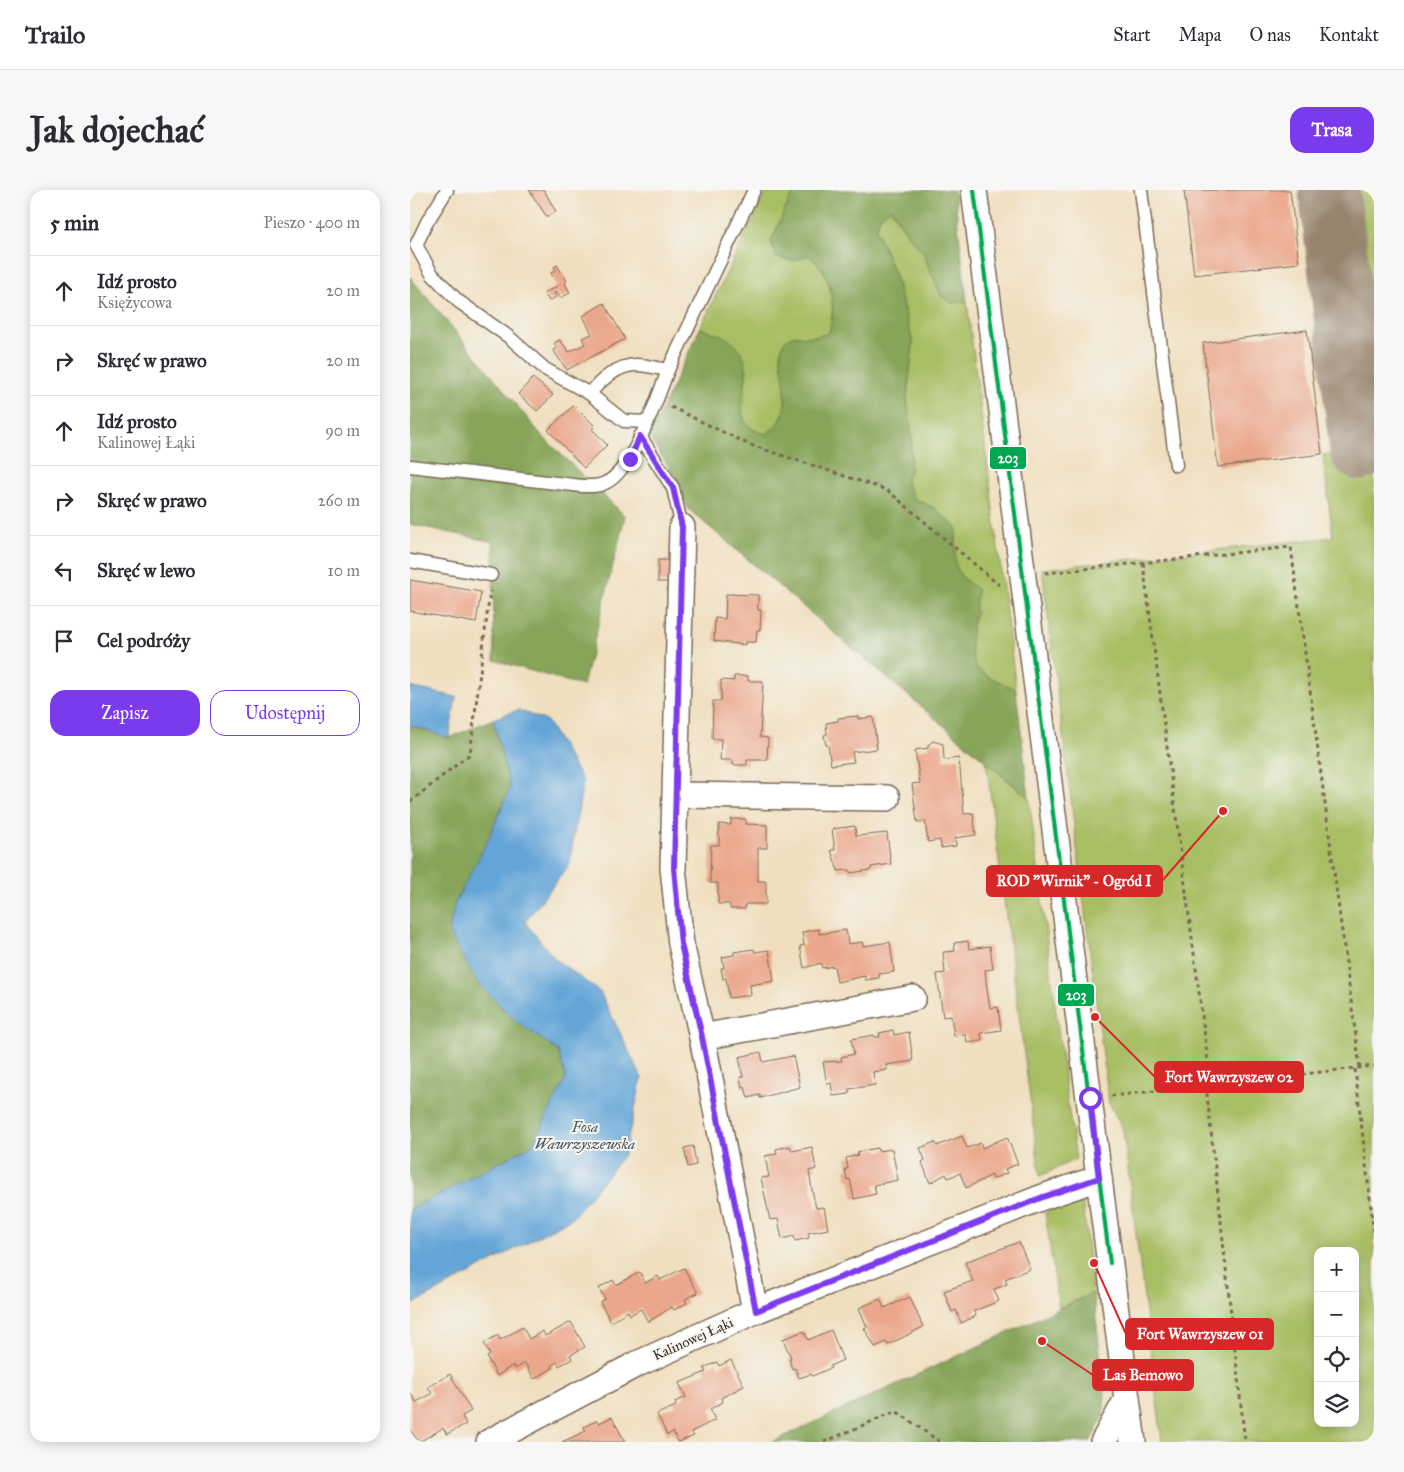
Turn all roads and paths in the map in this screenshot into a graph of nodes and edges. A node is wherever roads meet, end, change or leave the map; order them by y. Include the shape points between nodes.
1 (447, 190) edge
2 (754, 190) edge
3 (974, 190) edge
4 (1141, 190) edge
5 (668, 370) junction
6 (590, 394) junction
7 (657, 400) junction
8 (647, 422) junction
9 (640, 436) junction
10 (1176, 465) dead end
11 (410, 466) edge
12 (682, 527) joint
13 (410, 561) edge
14 (1143, 563) junction
15 (1042, 573) dead end
16 (491, 575) joint
17 (1006, 592) dead end
18 (676, 795) junction
19 (887, 798) dead end
20 (410, 802) edge
21 (913, 998) dead end
22 (702, 1037) junction
23 (1374, 1066) edge
24 (1360, 1068) junction
25 (1355, 1069) junction
26 (1211, 1084) junction
27 (1206, 1085) junction
28 (1109, 1096) dead end
29 (1099, 1178) junction
30 (1374, 1233) edge
31 (756, 1311) junction
32 (1127, 1399) junction
33 (489, 1442) edge
34 (824, 1442) edge
35 (940, 1442) edge
36 (1102, 1442) edge
37 (1133, 1442) edge
38 (1244, 1442) edge

1 - 6 lane via 416,246 432,274 458,301 509,337 545,369
2 - 5 lane
3 - 29 street
4 - 10 lane
5 - 6 lane via 634,364 598,383
5 - 7 lane
6 - 8 lane via 624,421
7 - 8 lane
7 - 17 path via 748,444 887,490
8 - 9 lane
9 - 11 lane via 630,459 607,483 597,486
9 - 12 lane via 673,488
12 - 18 street
13 - 16 lane
14 - 15 path
14 - 24 path via 1291,547
14 - 26 path
16 - 20 path via 470,754
18 - 19 street
18 - 22 street via 674,868 681,944
21 - 22 street
22 - 31 street
23 - 24 path
24 - 25 path
25 - 26 path
25 - 30 path
26 - 27 path
27 - 28 path
27 - 38 path
29 - 31 street, Kalinowej Łąki via 1043,1197
29 - 32 street
31 - 33 street, Kalinowej Łąki via 634,1364
32 - 36 street
32 - 37 street
34 - 35 path via 896,1411

